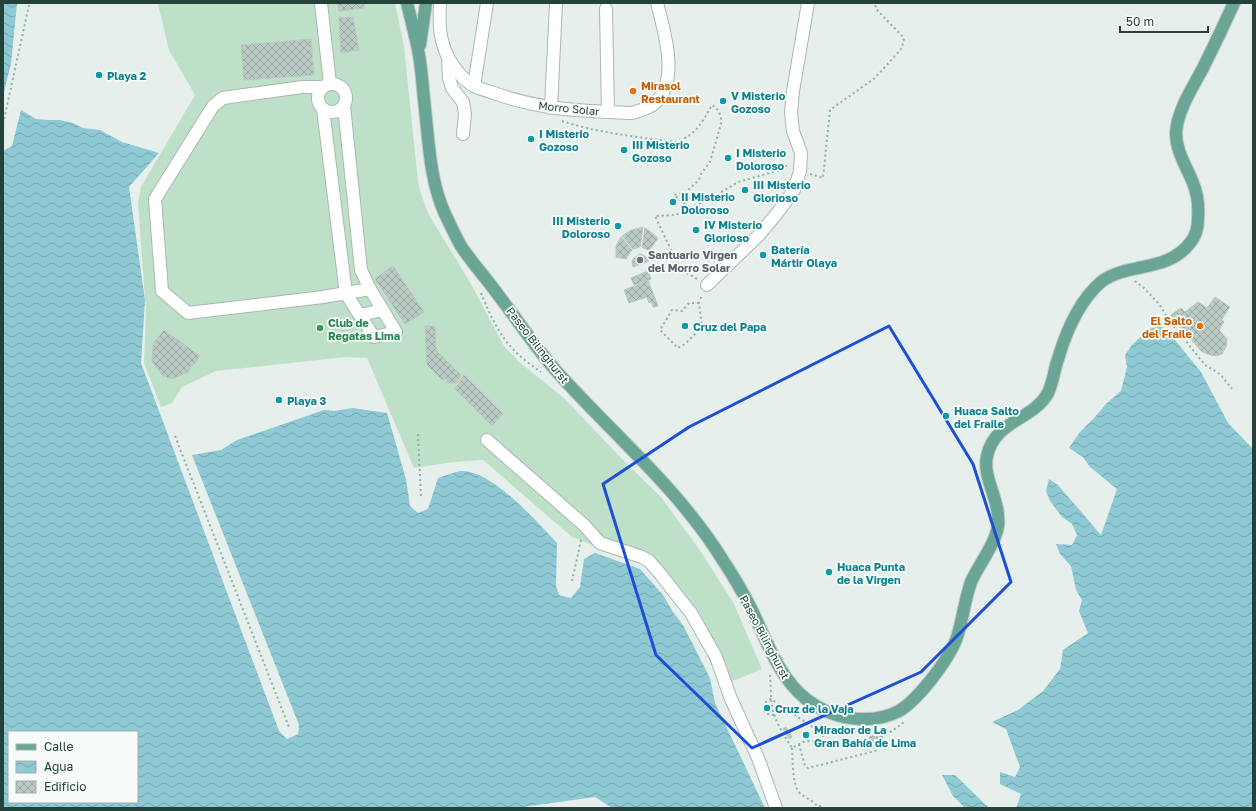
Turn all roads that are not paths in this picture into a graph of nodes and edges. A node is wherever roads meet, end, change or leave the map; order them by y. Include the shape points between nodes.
1 (321, 3) edge
2 (407, 3) edge
3 (426, 3) edge
4 (440, 3) edge
5 (487, 3) edge
6 (556, 3) edge
7 (657, 3) edge
8 (808, 3) edge
9 (1234, 3) edge
10 (606, 9) dead end
11 (419, 52) junction
12 (448, 57) junction
13 (327, 86) junction
14 (474, 86) junction
15 (344, 106) junction
16 (551, 108) junction
17 (324, 109) junction
18 (608, 112) junction
19 (464, 134) dead end
20 (707, 285) road end
21 (370, 289) junction
22 (346, 294) junction
23 (383, 310) junction
24 (360, 315) junction
25 (487, 440) dead end
26 (776, 808) edge

1 - 13 street
2 - 11 main road
3 - 11 main road
4 - 12 street, Morro Solar via 442,42
5 - 14 street
6 - 16 street
7 - 18 street, Morro Solar via 668,61 668,79 664,92 655,104 645,109 632,113
8 - 20 street via 791,112 793,131 801,154 800,171 794,190 759,236
9 - 11 main road, Paseo Bilinghurst via 1180,114 1176,130 1181,159 1195,186 1198,198 1195,235 1179,254 1152,266 1109,277 1098,285 1082,304 1067,332 1050,389 1044,400 998,433 987,455 986,468 997,508 998,524 994,540 972,580 957,639 946,661 911,702 898,711 868,720 837,715 808,701 796,691 784,675 723,559 686,509 555,370 462,246 444,211 434,179
10 - 18 street
12 - 14 street, Morro Solar via 458,72
12 - 19 street via 452,88 463,102 466,114
13 - 15 street via 339,86 343,89 346,97
13 - 17 street via 318,98
13 - 22 street via 223,98 213,106 155,199 162,291 188,313
14 - 16 street, Morro Solar via 512,100
15 - 17 street via 332,112
15 - 21 street via 361,270
16 - 18 street, Morro Solar
17 - 22 street
21 - 22 street
21 - 23 street
22 - 24 street
23 - 24 street
23 - 24 street via 396,332 374,337
25 - 26 street via 584,525 600,543 648,561 691,613 716,657

